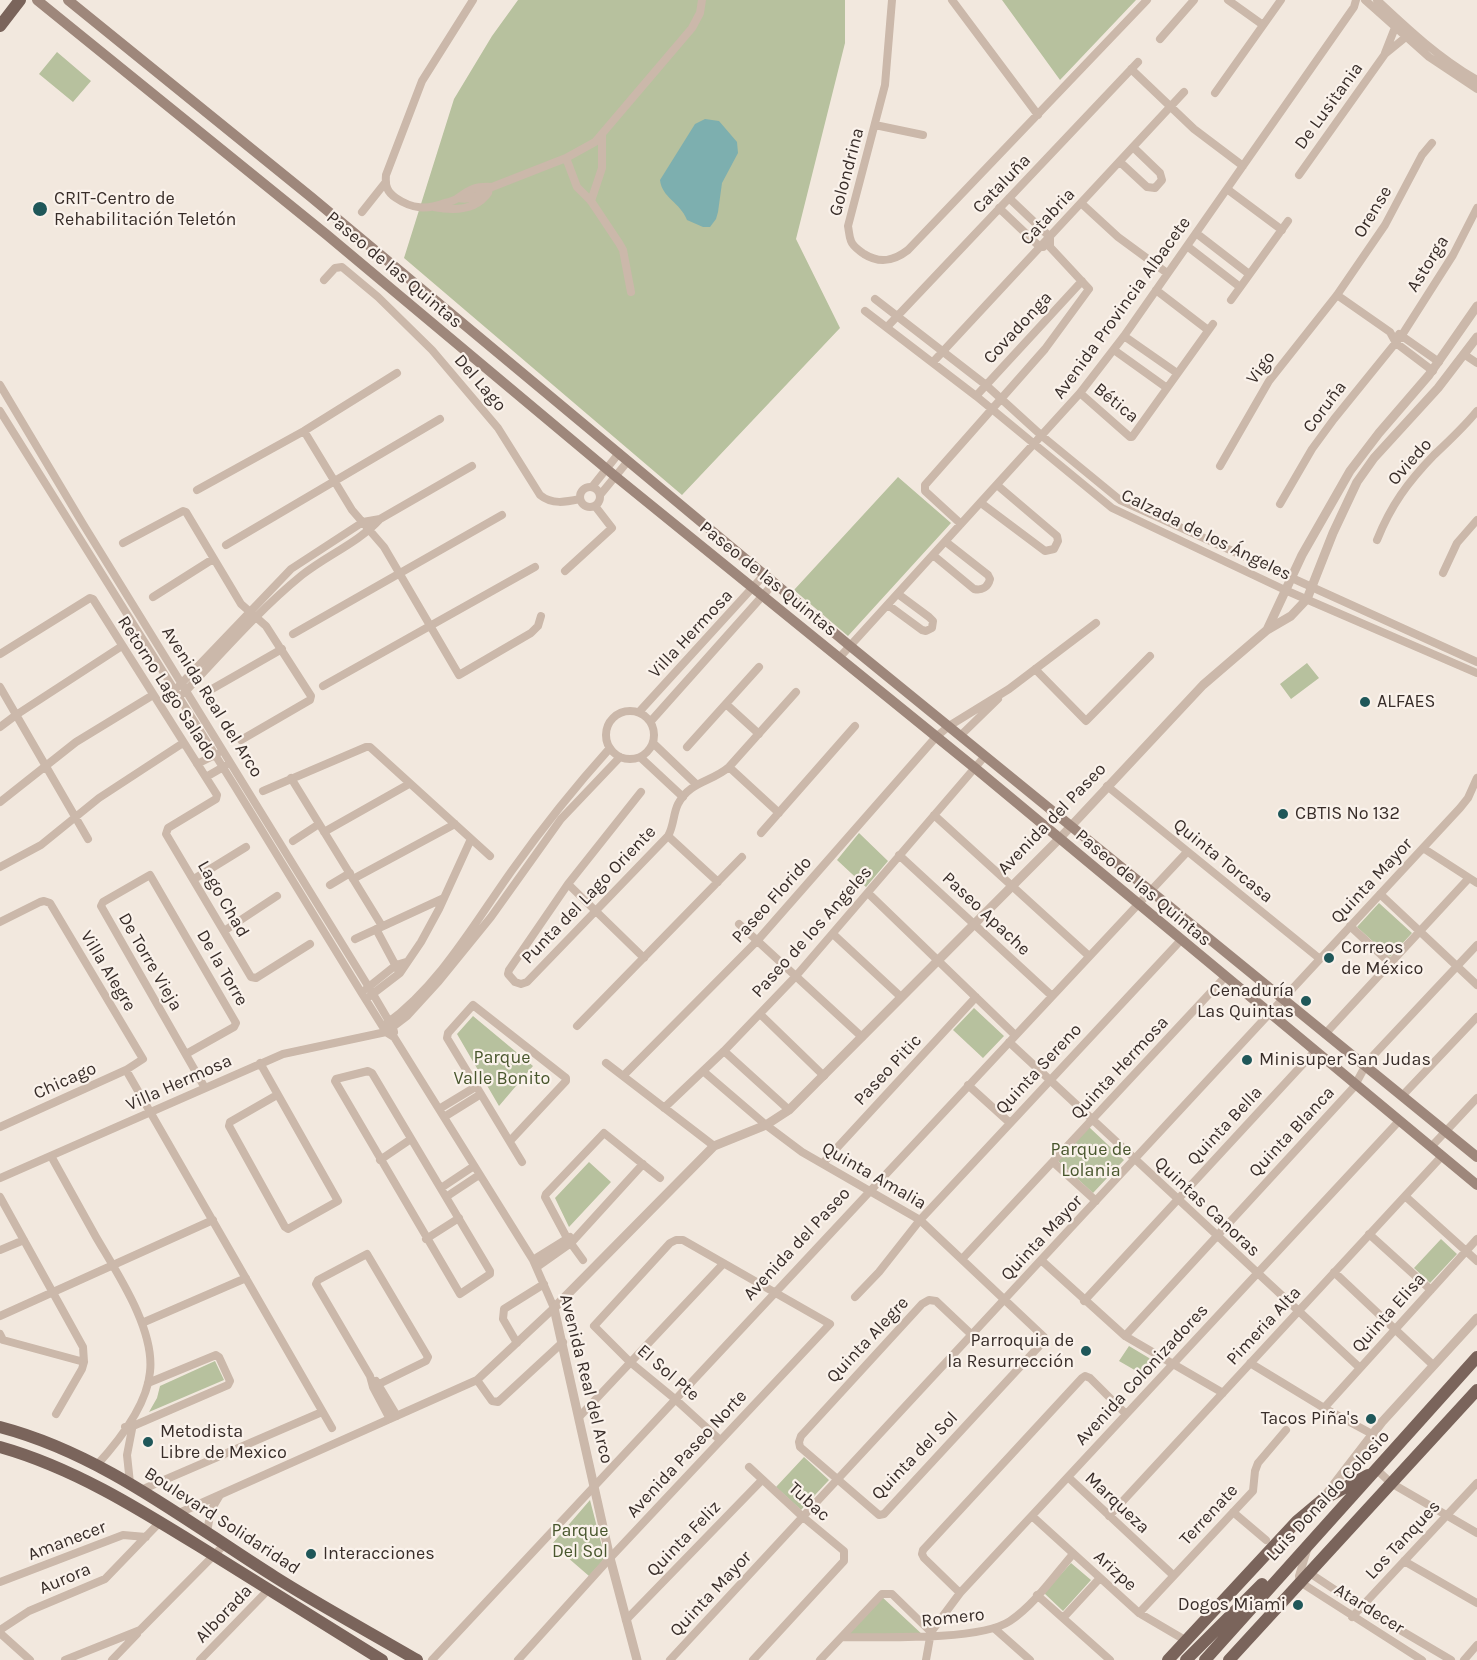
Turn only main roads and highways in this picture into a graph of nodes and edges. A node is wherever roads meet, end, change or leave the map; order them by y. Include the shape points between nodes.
1 (20, 0) edge
2 (37, 0) edge
3 (68, 0) edge
4 (0, 26) edge
5 (127, 50) junction
6 (114, 63) junction
7 (276, 168) junction
8 (263, 182) junction
9 (1477, 1157) edge
10 (1477, 1185) edge
11 (1477, 1357) edge
12 (1477, 1390) edge
13 (0, 1427) edge
14 (0, 1447) edge
15 (1377, 1470) junction
16 (1284, 1570) junction
17 (382, 1660) edge
18 (417, 1660) edge
19 (1168, 1660) edge
20 (1186, 1660) edge
21 (1205, 1660) edge
22 (1229, 1660) edge

1 - 4 main road
2 - 6 main road, Paseo de las Quintas
3 - 5 main road, Paseo de las Quintas
5 - 6 main road
5 - 7 main road, Paseo de las Quintas
6 - 8 main road, Paseo de las Quintas
7 - 8 main road
7 - 9 main road, Paseo de las Quintas via 850,646
8 - 10 main road, Paseo de las Quintas
11 - 15 main road, Luis Donaldo Colosio
12 - 22 main road, Luis Donaldo Colosio
13 - 18 main road, Boulevard Solidaridad via 40,1440 130,1483 275,1577
14 - 17 main road, Boulevard Solidaridad via 106,1491
15 - 16 main road, Luis Donaldo Colosio
15 - 19 main road via 1322,1500 1297,1521
16 - 20 main road via 1267,1579
16 - 21 main road, Luis Donaldo Colosio

